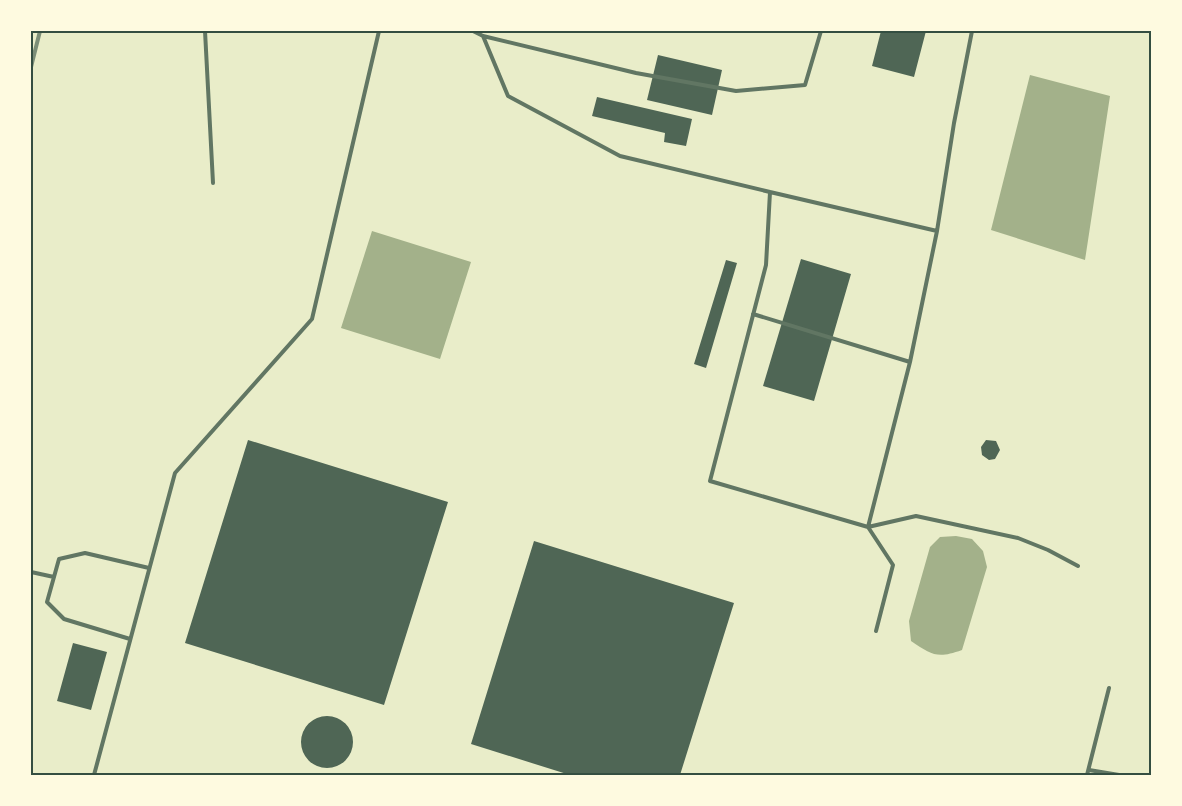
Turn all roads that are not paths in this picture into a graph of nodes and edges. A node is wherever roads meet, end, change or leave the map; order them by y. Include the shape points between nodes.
1 (206, 31) edge
2 (379, 31) edge
3 (473, 31) edge
4 (821, 31) edge
5 (972, 31) edge
6 (483, 36) junction
7 (213, 183) dead end
8 (770, 192) junction
9 (937, 231) junction
10 (754, 314) junction
11 (910, 362) junction
12 (868, 527) junction
13 (1078, 566) dead end
14 (149, 568) junction
15 (31, 572) edge
16 (54, 578) junction
17 (876, 631) dead end
18 (130, 639) junction
19 (1109, 688) dead end
20 (1089, 770) junction
21 (94, 775) edge
22 (1087, 775) edge
23 (1119, 775) edge

1 - 7 lane
2 - 14 lane via 312,319 175,473
3 - 6 lane
4 - 6 lane via 805,85 736,91 636,73
5 - 9 lane
6 - 8 lane via 508,96 620,156
8 - 9 lane
8 - 10 lane via 766,265
9 - 11 lane
10 - 11 lane
10 - 12 lane via 710,480
11 - 12 lane
12 - 13 lane via 916,516 1018,538
12 - 17 lane via 893,565
14 - 16 lane via 85,553 59,559
14 - 18 lane
15 - 16 lane
16 - 18 lane via 48,602 64,619
18 - 21 lane
19 - 20 lane
20 - 22 lane
20 - 23 lane

